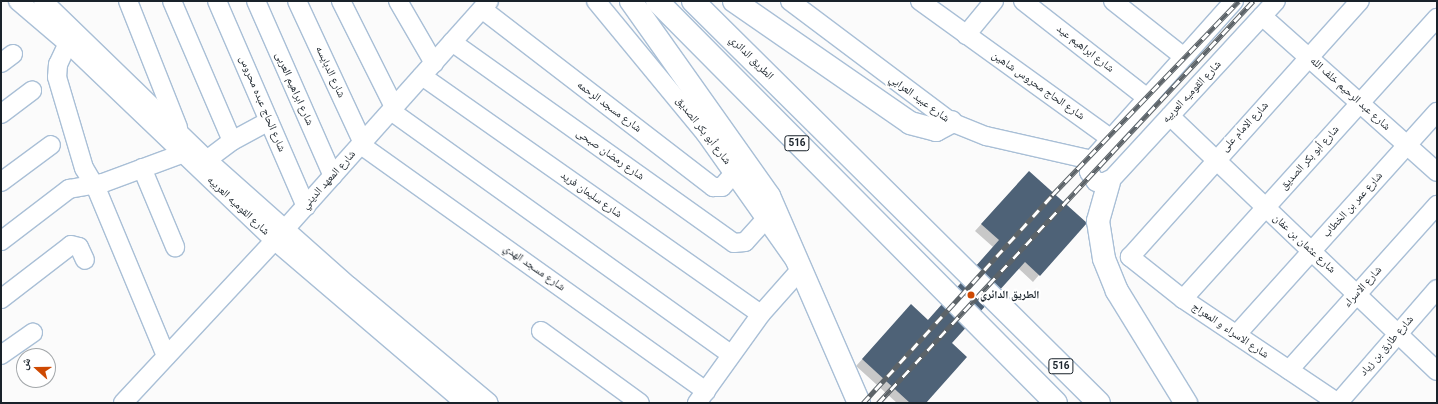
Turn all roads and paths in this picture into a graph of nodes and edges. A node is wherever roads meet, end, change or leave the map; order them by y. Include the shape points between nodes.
1 (18, 1) edge
2 (44, 1) edge
3 (128, 1) edge
4 (172, 1) edge
5 (218, 1) edge
6 (256, 1) edge
7 (297, 1) edge
8 (341, 1) edge
9 (398, 1) edge
10 (596, 1) edge
11 (631, 1) edge
12 (657, 1) edge
13 (694, 1) edge
14 (734, 1) edge
15 (790, 1) edge
16 (920, 1) edge
17 (994, 1) edge
18 (1023, 1) edge
19 (1113, 1) edge
20 (1234, 1) edge
21 (1276, 1) edge
22 (1360, 1) edge
23 (485, 5) edge
24 (1262, 16) junction
25 (1437, 18) edge
26 (966, 35) junction
27 (452, 42) junction
28 (68, 43) junction
29 (1184, 57) junction
30 (1309, 58) junction
31 (434, 64) junction
32 (422, 76) junction
33 (32, 91) dead end
34 (1147, 98) junction
35 (1360, 103) junction
36 (393, 109) junction
37 (1437, 112) edge
38 (1, 114) edge
39 (1170, 116) junction
40 (269, 121) junction
41 (951, 122) junction
42 (180, 133) junction
43 (1110, 138) junction
44 (232, 141) junction
45 (51, 144) dead end
46 (362, 144) junction
47 (1407, 145) junction
48 (195, 154) junction
49 (1092, 160) junction
50 (1215, 160) junction
51 (142, 168) junction
52 (1437, 172) edge
53 (734, 173) junction
54 (333, 176) junction
55 (1, 182) edge
56 (1109, 182) junction
57 (94, 184) junction
58 (1437, 205) edge
59 (306, 207) junction
60 (1265, 208) junction
61 (766, 219) junction
62 (280, 235) junction
63 (1, 241) edge
64 (175, 247) dead end
65 (1312, 250) junction
66 (1131, 253) joint
67 (85, 260) dead end
68 (801, 269) junction
69 (1437, 289) edge
70 (1357, 295) junction
71 (1, 299) edge
72 (1183, 299) junction
73 (761, 314) junction
74 (542, 331) dead end
75 (33, 332) dead end
76 (1237, 334) junction
77 (1397, 334) junction
78 (731, 354) junction
79 (1, 355) edge
80 (166, 356) junction
81 (1289, 370) junction
82 (1437, 371) edge
83 (702, 397) edge
84 (123, 403) edge
85 (465, 403) edge
86 (489, 403) edge
87 (640, 403) edge
88 (859, 403) edge
89 (1056, 403) edge
90 (1099, 403) edge
91 (1186, 403) edge
92 (1338, 403) edge

1 - 28 street, شارع القوميه العربيه
2 - 42 street, شارع القوميه العربيه
3 - 42 street
4 - 44 street
5 - 40 street, شارع الحاج عبده محروس
6 - 54 street, شارع ابراهيم العربى
7 - 46 street, شارع الدبايسه
8 - 36 street
9 - 31 street
10 - 53 street, شارع أبو بكر الصديق
11 - 68 highway via 769,196
12 - 89 highway, 516
13 - 90 highway, الطريق الدائري / 516
14 - 41 highway via 910,123 936,130
15 - 41 street, شارع عبيد العرابي
16 - 26 street, شارع الحاج محروس شاهين
17 - 26 street
18 - 34 street, شارع ابراهيم عيد
19 - 29 street
20 - 29 street
21 - 24 street, شارع القوميه العربيه
22 - 30 street, شارع الامام على
23 - 27 street, شارع المعهد الديني
23 - 53 street, شارع مسجد الرحمه via 714,187 722,187
24 - 30 street, شارع عبد الرحيم خلف الله
24 - 39 street, شارع القوميه العربيه
25 - 35 street, شارع أبو بكر الصديق
26 - 43 street, شارع الحاج محروس شاهين
27 - 31 street, شارع المعهد الديني
27 - 61 street, شارع رمضان صبحى via 734,243 745,242
28 - 48 street, شارع القوميه العربيه
28 - 57 street via 58,64 57,77 84,168
29 - 34 street
30 - 35 street, شارع عبد الرحيم خلف الله
30 - 50 street, شارع الامام على
31 - 32 street, شارع المعهد الديني
32 - 36 street, شارع المعهد الديني
32 - 73 street, شارع سليمان فريد
33 - 38 street
34 - 43 street
35 - 47 street, شارع عبد الرحيم خلف الله
35 - 60 street, شارع أبو بكر الصديق
36 - 46 street, شارع المعهد الديني
36 - 78 street
37 - 47 street, شارع عمر بن الخطاب
39 - 50 street, شارع عثمان بن عفان
39 - 56 street, شارع القوميه العربيه
40 - 44 street
40 - 59 street, شارع الحاج عبده محروس
41 - 49 street, شارع عبيد العرابي via 986,136
42 - 48 street, شارع القوميه العربيه
43 - 49 street
44 - 48 street
45 - 55 street
46 - 54 street, شارع المعهد الديني
46 - 83 street, شارع مسجد الهدي
47 - 52 street, شارع عبد الرحيم خلف الله
47 - 65 street, شارع عمر بن الخطاب
48 - 51 street
48 - 62 street, شارع القوميه العربيه
48 - 62 street, شارع القوميه العربيه
49 - 56 street via 1089,166 1091,178 1096,182
50 - 60 street, شارع عثمان بن عفان
50 - 66 street, شارع الامام على
51 - 57 street
51 - 64 street
53 - 61 street, شارع أبو بكر الصديق
54 - 59 street, شارع المعهد الديني
56 - 91 highway via 1098,221 1104,259 1116,291
57 - 63 street via 68,190
57 - 80 street
58 - 70 street, شارع الاسراء
59 - 62 street, شارع المعهد الديني
60 - 65 street, شارع عثمان بن عفان
60 - 72 street, شارع أبو بكر الصديق
61 - 68 street, شارع أبو بكر الصديق
62 - 80 street, شارع المعهد الديني
62 - 85 street, شارع القوميه العربيه
62 - 86 street, شارع القوميه العربيه
65 - 70 street, شارع عثمان بن عفان
65 - 76 street, شارع عمر بن الخطاب
66 - 72 street, شارع الاسراء و المعراج via 1131,260
67 - 71 street via 79,247 71,245
68 - 73 street
68 - 88 highway
69 - 77 street, شارع طارق بن زياد
70 - 77 street, شارع عثمان بن عفان
70 - 81 street, شارع الاسراء
72 - 76 street, شارع الاسراء و المعراج
73 - 78 street
74 - 87 street
75 - 79 street
76 - 81 street, شارع الاسراء و المعراج
77 - 82 street, شارع عثمان بن عفان
77 - 92 street, شارع طارق بن زياد
78 - 83 street
80 - 84 street, شارع المعهد الديني
81 - 92 street, شارع الاسراء و المعراج

